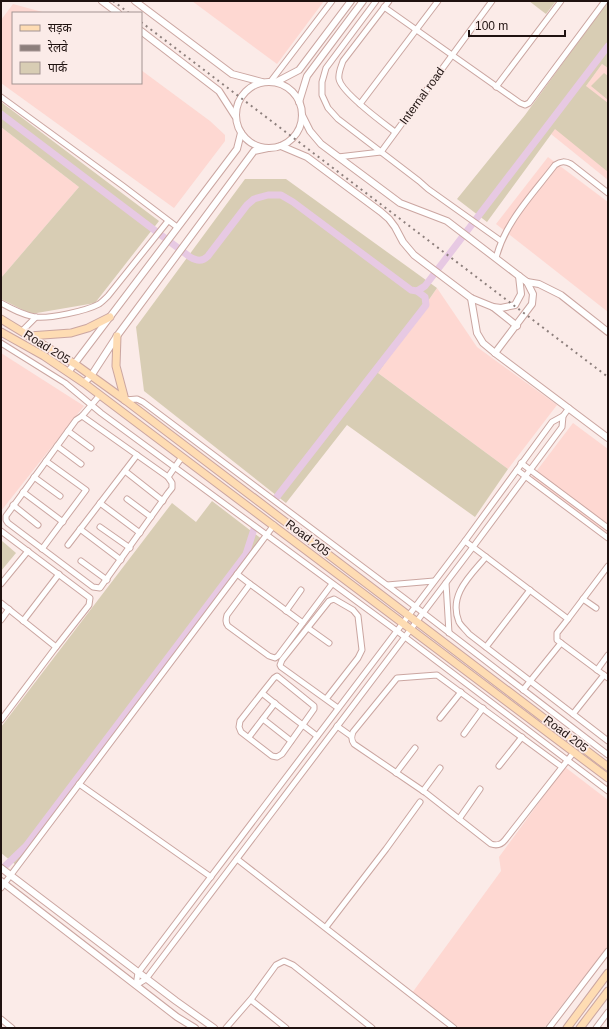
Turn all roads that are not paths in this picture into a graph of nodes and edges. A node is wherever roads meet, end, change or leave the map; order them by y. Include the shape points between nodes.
1 (102, 1) edge
2 (135, 1) edge
3 (332, 1) edge
4 (351, 1) edge
5 (362, 1) edge
6 (376, 1) edge
7 (389, 1) edge
8 (438, 1) edge
9 (492, 1) edge
10 (561, 1) edge
11 (605, 1) edge
12 (384, 7) junction
13 (117, 12) edge
14 (416, 30) junction
15 (142, 32) edge
16 (452, 56) junction
17 (263, 82) junction
18 (274, 82) junction
19 (496, 87) junction
20 (1, 97) edge
21 (299, 102) junction
22 (360, 104) junction
23 (302, 115) junction
24 (235, 116) junction
25 (395, 132) junction
26 (241, 133) junction
27 (281, 146) junction
28 (268, 148) junction
29 (381, 152) junction
30 (338, 156) junction
31 (608, 193) edge
32 (166, 223) junction
33 (175, 230) junction
34 (501, 241) junction
35 (496, 258) junction
36 (519, 276) junction
37 (527, 282) junction
38 (471, 298) junction
39 (1, 303) edge
40 (493, 307) junction
41 (36, 317) junction
42 (110, 317) junction
43 (1, 319) edge
44 (516, 326) junction
45 (22, 331) junction
46 (1, 332) edge
47 (608, 332) edge
48 (29, 336) junction
49 (117, 336) junction
50 (1, 343) edge
51 (495, 353) junction
52 (75, 364) junction
53 (69, 371) junction
54 (91, 376) junction
55 (84, 383) junction
56 (100, 395) junction
57 (126, 400) junction
58 (92, 405) junction
59 (569, 408) junction
60 (82, 416) junction
61 (564, 416) junction
62 (68, 431) junction
63 (608, 438) edge
64 (57, 446) junction
65 (91, 448) dead end
66 (137, 455) junction
67 (182, 457) junction
68 (46, 461) junction
69 (521, 463) junction
70 (81, 464) dead end
71 (175, 467) junction
72 (516, 470) junction
73 (530, 470) junction
74 (125, 471) junction
75 (525, 476) junction
76 (34, 477) junction
77 (168, 477) junction
78 (23, 492) junction
79 (60, 496) dead end
80 (127, 499) dead end
81 (163, 501) junction
82 (100, 502) junction
83 (13, 505) junction
84 (151, 517) junction
85 (62, 522) junction
86 (38, 525) dead end
87 (274, 525) junction
88 (100, 527) dead end
89 (608, 528) edge
90 (80, 529) junction
91 (1, 531) edge
92 (140, 533) junction
93 (266, 535) junction
94 (608, 538) edge
95 (465, 541) junction
96 (68, 546) dead end
97 (473, 547) junction
98 (130, 548) junction
99 (42, 549) junction
100 (28, 551) junction
101 (486, 557) junction
102 (121, 560) junction
103 (82, 561) dead end
104 (608, 566) edge
105 (59, 574) junction
106 (237, 574) junction
107 (107, 580) junction
108 (434, 581) junction
109 (446, 583) junction
110 (1, 584) edge
111 (250, 584) junction
112 (332, 584) junction
113 (387, 585) junction
114 (301, 590) dead end
115 (530, 590) junction
116 (584, 598) junction
117 (1, 603) edge
118 (415, 606) junction
119 (596, 608) dead end
120 (9, 609) junction
121 (286, 611) junction
122 (423, 613) junction
123 (409, 615) junction
124 (568, 619) junction
125 (1, 620) edge
126 (23, 621) junction
127 (417, 621) junction
128 (403, 623) junction
129 (303, 624) junction
130 (308, 628) junction
131 (411, 629) junction
132 (397, 631) junction
133 (449, 633) junction
134 (405, 638) junction
135 (560, 642) junction
136 (329, 643) dead end
137 (56, 647) junction
138 (486, 647) junction
139 (608, 655) edge
140 (597, 670) junction
141 (606, 677) edge
142 (530, 681) junction
143 (524, 690) junction
144 (461, 692) junction
145 (262, 693) junction
146 (326, 700) junction
147 (275, 703) junction
148 (338, 708) junction
149 (483, 708) junction
150 (573, 714) junction
151 (440, 718) dead end
152 (1, 720) edge
153 (263, 720) junction
154 (303, 725) junction
155 (337, 726) junction
156 (464, 734) dead end
157 (317, 736) junction
158 (351, 736) junction
159 (522, 737) junction
160 (249, 738) junction
161 (291, 741) junction
162 (608, 741) edge
163 (415, 748) dead end
164 (574, 752) junction
165 (608, 755) edge
166 (568, 760) junction
167 (605, 764) edge
168 (499, 766) dead end
169 (562, 767) junction
170 (440, 768) dead end
171 (396, 773) junction
172 (608, 778) edge
173 (79, 784) junction
174 (480, 789) dead end
175 (423, 791) junction
176 (608, 791) edge
177 (420, 802) dead end
178 (459, 819) junction
179 (237, 859) junction
180 (1, 868) edge
181 (9, 874) junction
182 (211, 877) junction
183 (2, 884) edge
184 (326, 927) junction
185 (608, 951) edge
186 (608, 972) edge
187 (138, 973) junction
188 (146, 979) junction
189 (136, 985) junction
190 (608, 991) edge
191 (251, 1000) junction
192 (608, 1012) edge
193 (1, 1019) edge
194 (12, 1028) edge
195 (195, 1028) edge
196 (214, 1028) edge
197 (226, 1028) edge
198 (286, 1028) edge
199 (372, 1028) edge
200 (454, 1028) edge
201 (549, 1028) edge
202 (567, 1028) edge
203 (580, 1028) edge
204 (596, 1028) edge

1 - 13 street
2 - 17 street via 232,74
3 - 18 street
4 - 18 street via 299,70
5 - 21 street via 307,76
6 - 29 street via 326,68 322,95 328,108 338,119
7 - 12 street, Internal road
8 - 14 street
9 - 16 street, Internal road
10 - 19 street
11 - 19 street, Internal road via 529,103 520,103
12 - 14 street, Internal road
12 - 22 street, Internal road via 343,61 339,71 342,87
14 - 16 street, Internal road
14 - 22 street
15 - 24 street via 219,91
16 - 19 street, Internal road
16 - 25 street, Internal road
17 - 18 street
17 - 24 street via 245,91 236,106
18 - 21 street via 292,91
20 - 32 street via 124,186
21 - 23 street
22 - 25 street, Internal road
23 - 27 street via 300,127 292,138
23 - 30 street via 310,131 321,144
24 - 26 street
25 - 29 street
26 - 28 street via 253,145
26 - 33 street via 236,149
27 - 28 street
27 - 38 street via 307,157 381,212 395,227 409,250
28 - 49 street via 254,151
29 - 30 street
29 - 34 street
30 - 35 street via 400,203 440,217
31 - 34 street via 571,164 560,162 512,221
32 - 33 street
32 - 41 street via 100,304 53,316
33 - 42 street
34 - 35 street
35 - 36 street
36 - 37 street
36 - 40 street via 521,294 515,304 501,308
37 - 44 street via 534,299
37 - 47 street via 539,284 560,295
38 - 40 street
38 - 51 street via 477,333 483,343
39 - 41 street
40 - 44 street
41 - 45 street
42 - 48 main road via 71,333
42 - 52 street
43 - 45 main road, Road 205
44 - 51 street
45 - 48 main road, Road 205
46 - 53 main road, Road 205
48 - 52 main road, Road 205
49 - 54 street
49 - 57 main road via 116,366
50 - 58 street via 58,379
51 - 59 street
52 - 53 street
52 - 54 main road, Road 205
53 - 55 main road, Road 205
54 - 55 street
54 - 57 main road, Road 205
55 - 56 main road, Road 205
56 - 58 street
56 - 67 main road, Road 205
57 - 113 street via 137,399 143,402
57 - 123 main road, Road 205
58 - 60 street
58 - 71 street
59 - 61 street
59 - 63 street
60 - 62 street via 78,417
60 - 66 street
61 - 69 street via 552,422
61 - 73 street via 562,427
62 - 64 street
62 - 65 street
64 - 68 street
64 - 70 street
66 - 74 street
66 - 77 street
67 - 71 street
67 - 87 main road, Road 205
68 - 76 street
68 - 85 street via 86,490
69 - 72 street
69 - 73 street
71 - 77 street
71 - 93 street
72 - 75 street
72 - 95 street
73 - 75 street
73 - 89 street
74 - 81 street
74 - 82 street
75 - 94 street
75 - 97 street
76 - 78 street
76 - 79 street
77 - 81 street via 172,488
78 - 83 street
78 - 85 street
80 - 84 street
81 - 84 street
82 - 90 street
82 - 92 street
83 - 86 street
83 - 99 street via 6,520
84 - 92 street
85 - 99 street
87 - 93 street
87 - 128 main road, Road 205
88 - 98 street
90 - 96 street
90 - 102 street
91 - 100 street
92 - 98 street
93 - 106 street
93 - 112 street
95 - 97 street
95 - 108 street
97 - 101 street
97 - 109 street
98 - 102 street
99 - 107 street via 93,587 100,588
100 - 105 street
100 - 110 street
101 - 115 street
101 - 138 street via 460,587 456,611 464,629
102 - 107 street
103 - 107 street
104 - 116 street
105 - 126 street
105 - 137 street via 87,595 90,601
106 - 111 street
106 - 173 street
108 - 113 street
108 - 118 street
109 - 122 street
109 - 133 street
111 - 121 street
111 - 129 street via 227,615 226,623 268,656 278,656
112 - 129 street
112 - 132 street
113 - 118 street
114 - 121 street
115 - 124 street
115 - 138 street
116 - 119 street
116 - 124 street
117 - 120 street
118 - 122 street
118 - 123 street
120 - 125 street
120 - 126 street
121 - 129 street
122 - 127 street
122 - 133 street
123 - 127 main road, Road 205
123 - 128 street
124 - 135 street via 557,634 557,640
126 - 137 street
127 - 131 street
127 - 167 main road, Road 205
128 - 131 main road, Road 205
128 - 132 street
130 - 136 street
130 - 146 street via 280,665
130 - 146 street via 331,600 337,600 358,616 361,653
131 - 134 street
131 - 164 main road, Road 205
132 - 134 street
132 - 148 street
133 - 143 street
134 - 155 street
134 - 166 street
135 - 140 street
135 - 142 street
137 - 152 street
138 - 142 street
139 - 140 street
140 - 141 street
141 - 150 street
142 - 143 street
142 - 150 street
143 - 165 street
144 - 149 street
144 - 151 street
144 - 158 street via 437,675 397,678
145 - 147 street
145 - 154 street via 275,677 279,677 313,705 314,709
145 - 160 street via 240,721 239,729
146 - 148 street
147 - 153 street
147 - 154 street
148 - 157 street
149 - 156 street
149 - 159 street
150 - 162 street
153 - 160 street
153 - 161 street
154 - 157 street
154 - 161 street
155 - 158 street
155 - 179 street
157 - 182 street
158 - 171 street via 354,744
159 - 168 street
159 - 169 street
160 - 161 street via 274,757 282,754
163 - 171 street
164 - 166 street
164 - 172 main road, Road 205
165 - 167 street
166 - 169 street
166 - 176 street
169 - 178 street via 502,844 491,844
170 - 175 street
171 - 175 street
173 - 181 street
173 - 182 street
174 - 178 street
175 - 178 street
177 - 184 street
179 - 184 street
179 - 188 street
180 - 181 street
181 - 183 street
181 - 187 street
182 - 187 street
183 - 189 street
184 - 200 street
185 - 201 street
186 - 202 main road
187 - 188 street
187 - 189 street
188 - 189 street
188 - 196 street
189 - 195 street
190 - 203 main road
191 - 197 street
191 - 198 street
191 - 199 street via 276,965 286,961
192 - 204 street
193 - 194 street

